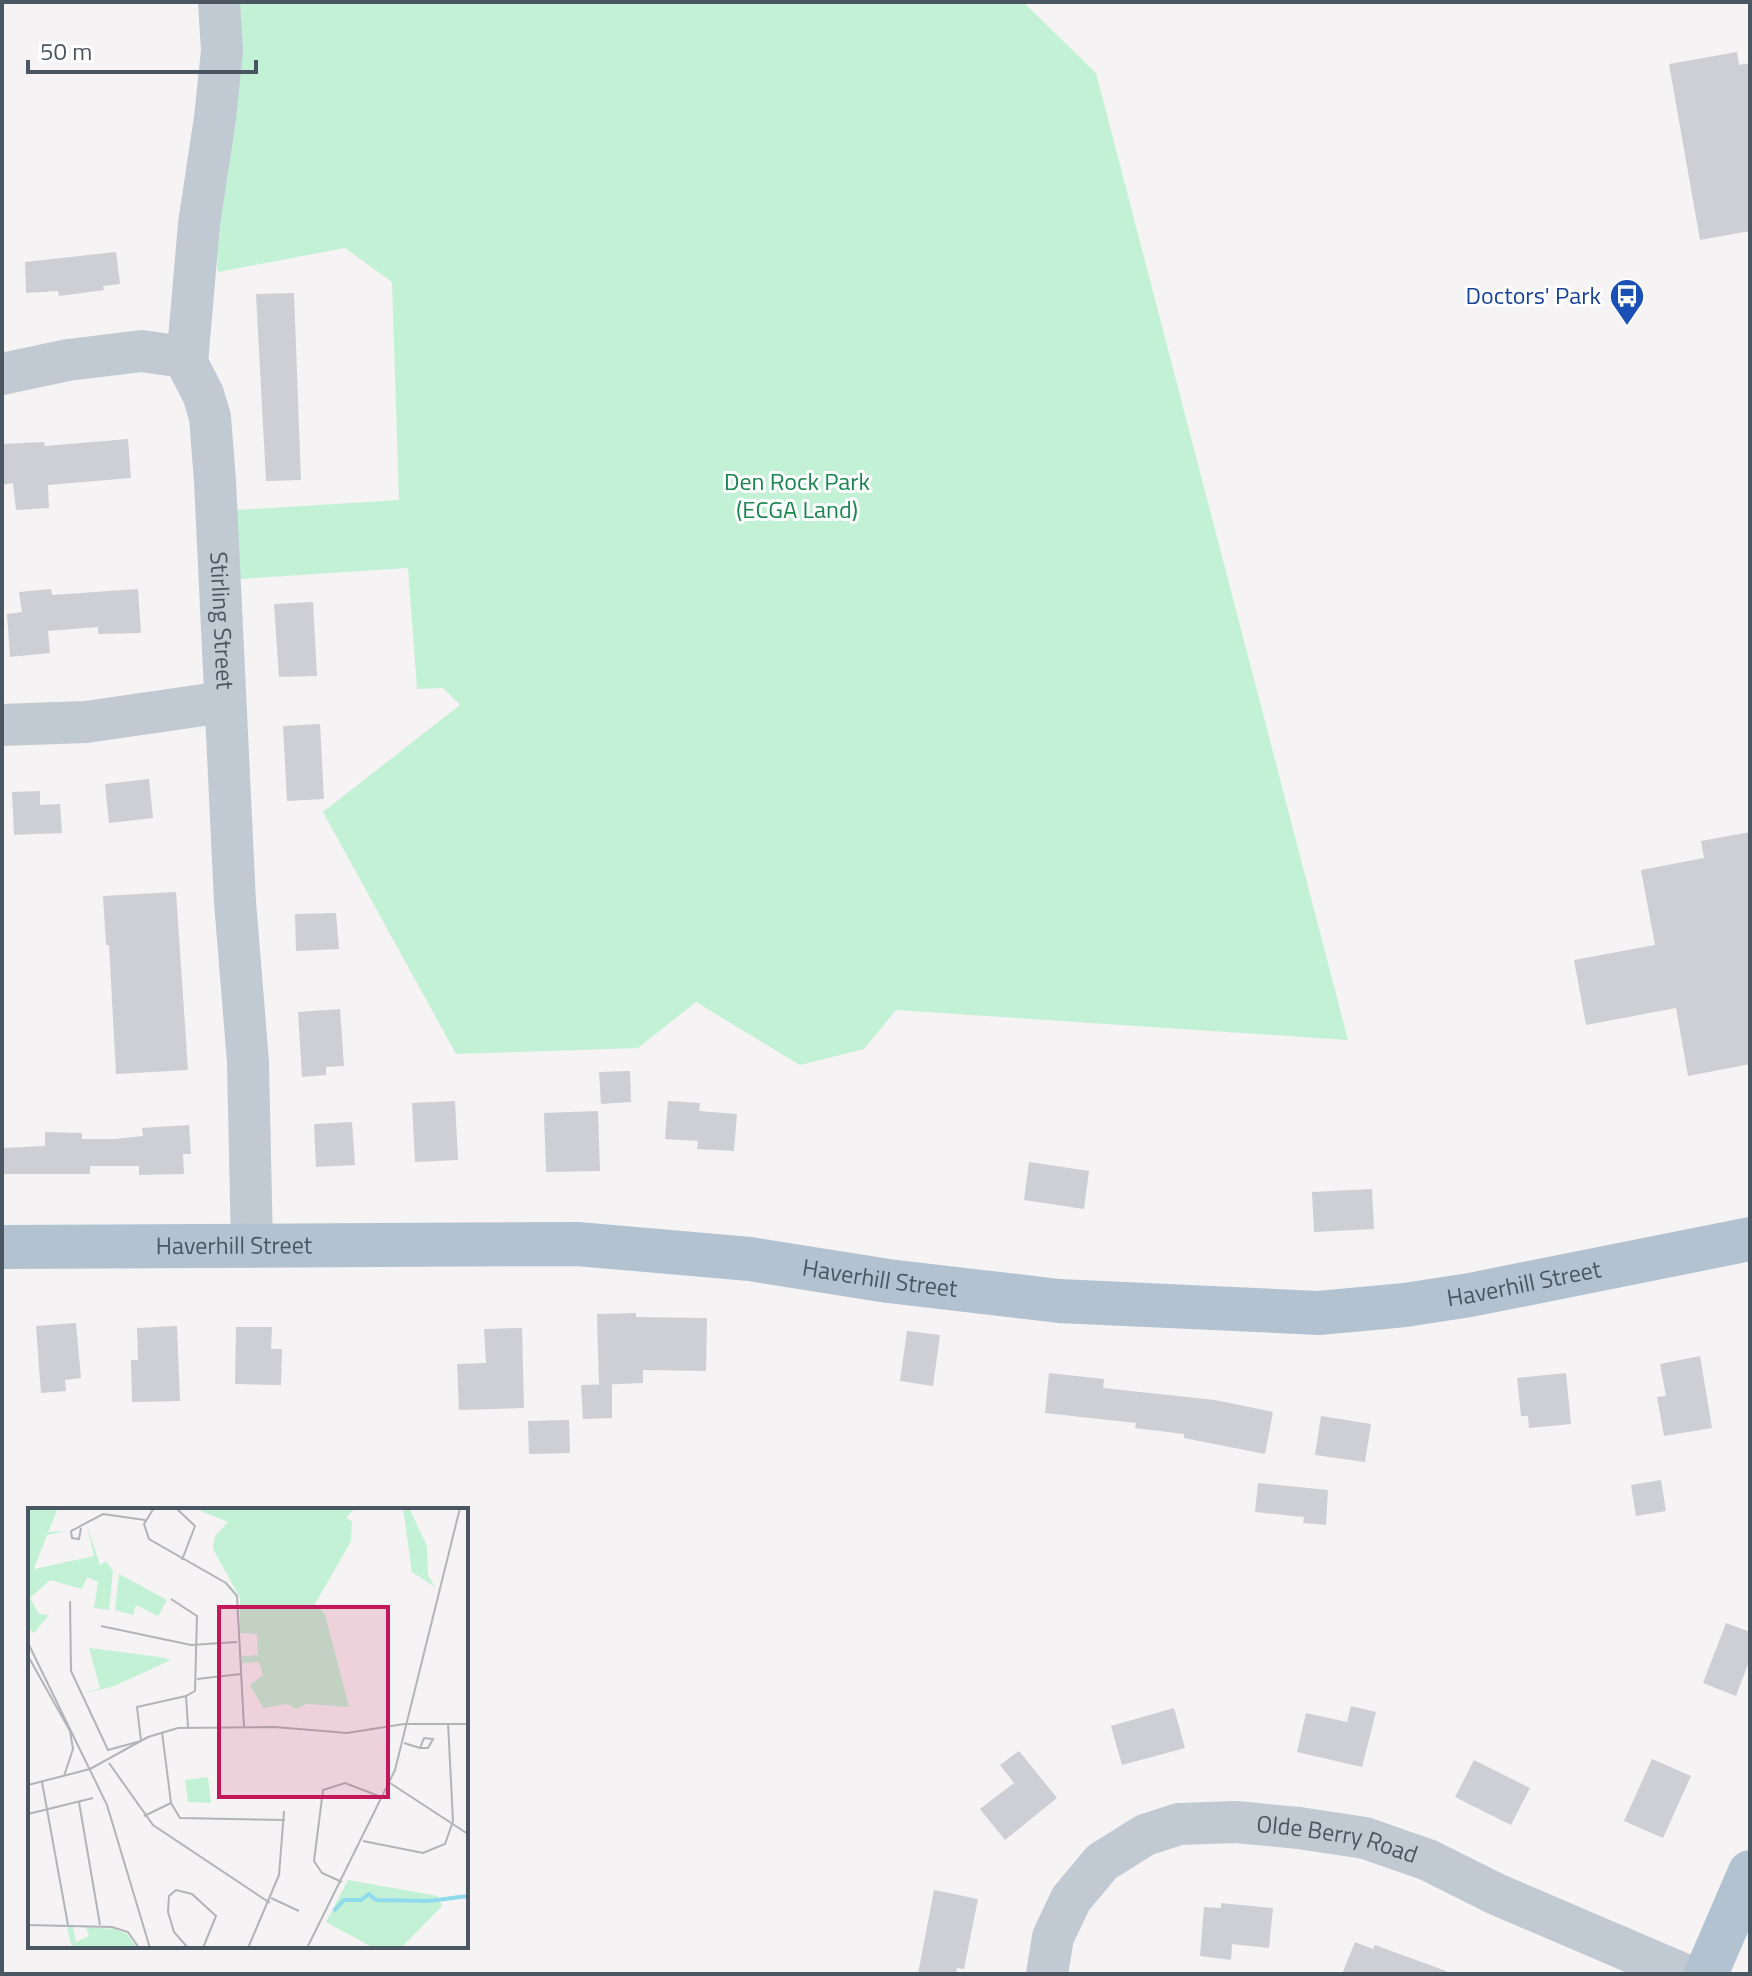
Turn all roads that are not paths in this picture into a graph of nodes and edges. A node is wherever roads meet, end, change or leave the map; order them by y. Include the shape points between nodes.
1 (219, 2) edge
2 (187, 363) junction
3 (2, 374) edge
4 (224, 702) junction
5 (2, 725) edge
6 (1750, 1239) edge
7 (2, 1247) edge
8 (252, 1247) junction
9 (1750, 1872) edge
10 (1047, 1974) edge
11 (1683, 1974) edge
12 (1706, 1974) edge

1 - 2 street via 222,51
2 - 3 street via 183,357 142,351
2 - 4 street, Stirling Street via 210,417
4 - 5 street via 86,722
4 - 8 street, Stirling Street via 248,1062
6 - 8 main road, Haverhill Street via 1470,1295 1319,1313 1059,1301 750,1259 577,1244
7 - 8 main road, Haverhill Street
9 - 12 main road
10 - 11 street, Olde Berry Road via 1053,1937 1071,1899 1102,1862 1145,1835 1179,1824 1236,1822 1365,1838 1428,1860

